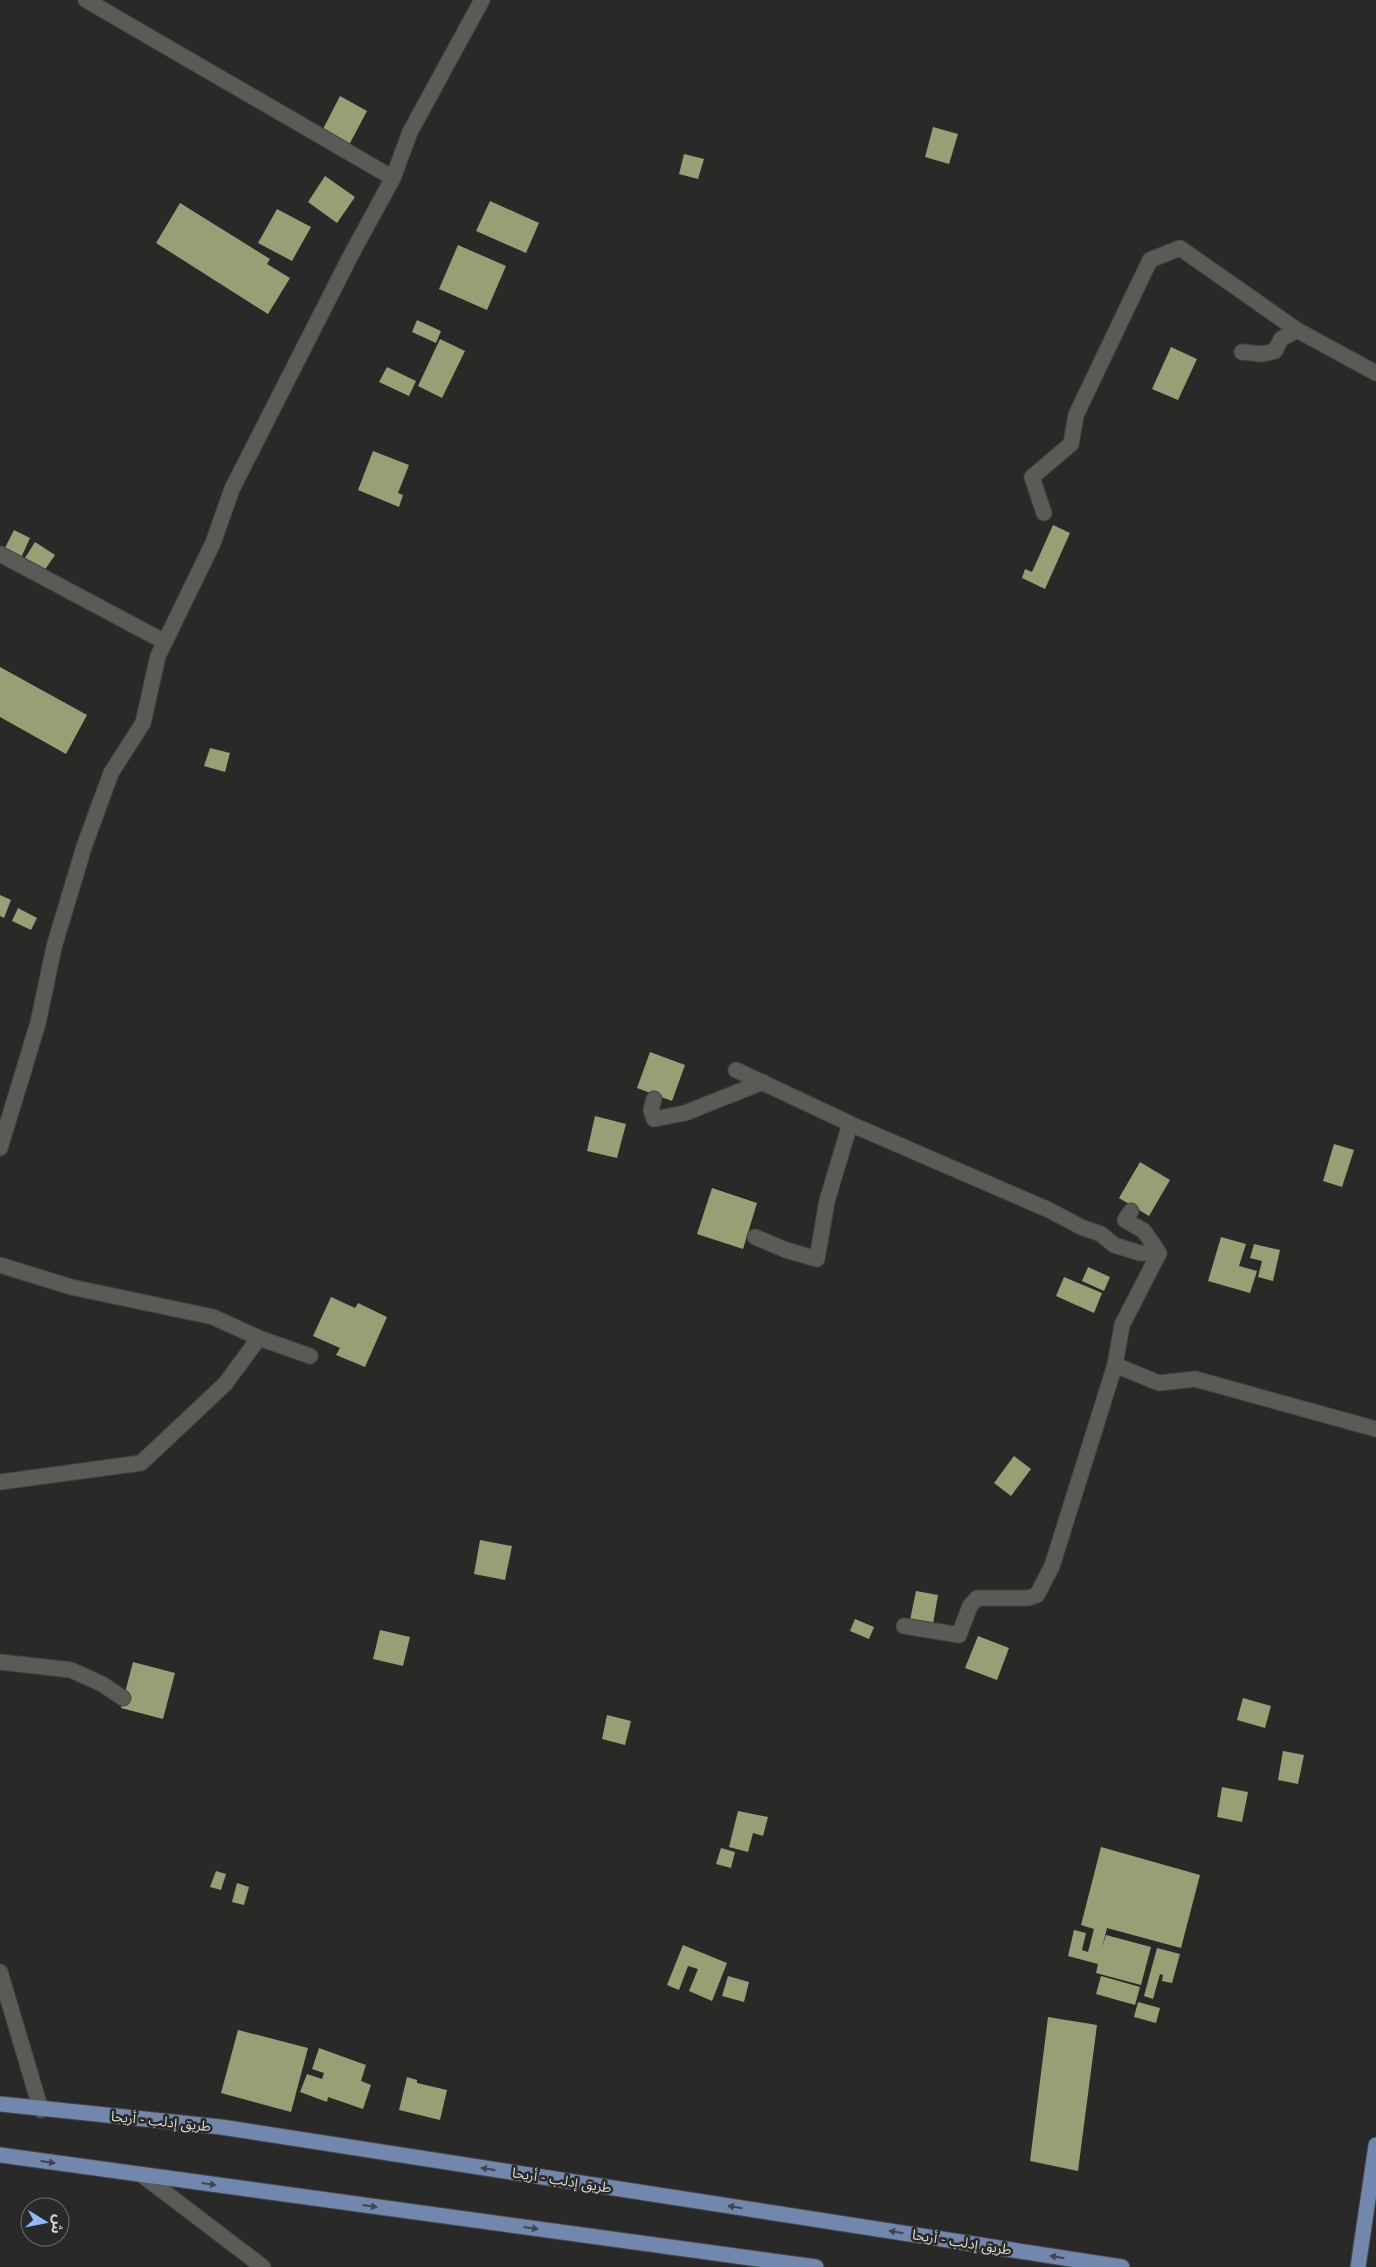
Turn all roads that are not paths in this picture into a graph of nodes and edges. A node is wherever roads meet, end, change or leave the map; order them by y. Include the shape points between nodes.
1 (86, 0) edge
2 (482, 0) edge
3 (393, 178) junction
4 (1297, 330) junction
5 (1242, 352) dead end
6 (1376, 373) edge
7 (1044, 513) dead end
8 (0, 554) edge
9 (165, 642) junction
10 (736, 1070) dead end
11 (763, 1082) junction
12 (654, 1099) dead end
13 (850, 1124) junction
14 (0, 1148) edge
15 (1131, 1211) dead end
16 (755, 1237) dead end
17 (1159, 1252) junction
18 (0, 1265) edge
19 (259, 1338) junction
20 (310, 1356) dead end
21 (1115, 1365) junction
22 (1376, 1428) edge
23 (0, 1482) edge
24 (904, 1626) dead end
25 (0, 1662) edge
26 (123, 1698) dead end
27 (0, 1972) edge
28 (0, 2104) edge
29 (41, 2110) junction
30 (1376, 2145) edge
31 (0, 2155) edge
32 (142, 2175) junction
33 (262, 2267) edge
34 (816, 2267) edge
35 (1122, 2267) edge
36 (1358, 2267) edge

1 - 3 street
2 - 3 street via 410,132
3 - 9 street via 232,489 213,543
4 - 5 street via 1281,338 1275,351 1262,354
4 - 6 street
4 - 7 street via 1180,248 1150,260 1076,415 1071,444 1032,477
8 - 9 street
9 - 14 street via 158,656 143,723 111,773 84,847 54,947 38,1023
10 - 11 street
11 - 12 street via 685,1113 654,1119 651,1110
11 - 13 street
13 - 16 street via 827,1201 817,1259
13 - 17 street via 1101,1234 1114,1245 1140,1253
15 - 17 street via 1125,1220 1144,1231
17 - 21 street via 1122,1326
18 - 19 street via 71,1287 213,1317
19 - 20 street
19 - 23 street via 225,1384 141,1463
21 - 22 street via 1159,1383 1195,1379
21 - 24 street via 1052,1566 1036,1596 977,1598 970,1606 959,1635
25 - 26 street via 71,1670
27 - 29 street
28 - 29 main road, طريق إدلب - أريحا
35 -> 29 main road, طريق إدلب - أريحا via 221,2127
30 - 36 main road
31 -> 32 main road
32 - 33 street
32 -> 34 main road

